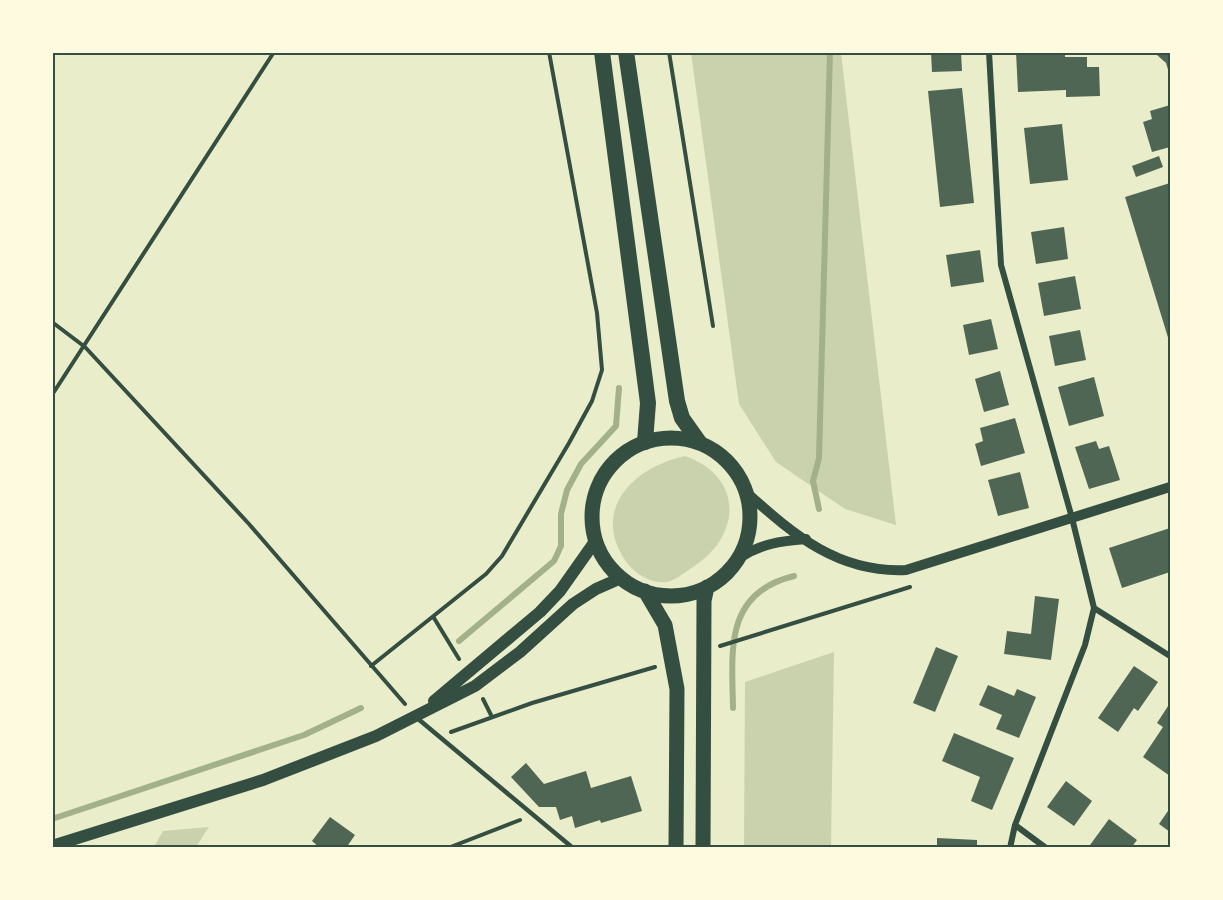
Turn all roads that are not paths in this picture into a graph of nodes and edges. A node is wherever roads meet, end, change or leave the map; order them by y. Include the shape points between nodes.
1 (626, 52) edge
2 (989, 52) edge
3 (602, 53) edge
4 (645, 442) junction
5 (699, 442) junction
6 (1170, 487) edge
7 (747, 493) junction
8 (1072, 518) junction
9 (806, 539) junction
10 (596, 540) junction
11 (739, 558) junction
12 (621, 578) junction
13 (707, 587) junction
14 (645, 591) junction
15 (1094, 608) junction
16 (1170, 656) edge
17 (415, 716) junction
18 (1015, 825) junction
19 (52, 846) edge
20 (573, 848) edge
21 (676, 848) edge
22 (702, 848) edge
23 (1010, 848) edge
24 (1046, 848) edge

1 - 5 highway via 677,401 682,418
2 - 8 street via 1001,265
3 - 4 highway via 648,403
4 - 5 main road via 663,438
4 - 10 main road via 620,458 601,481 592,520
5 - 7 main road via 729,462
6 - 8 street
7 - 9 street
7 - 11 main road via 749,533
8 - 9 street via 906,570 858,567
8 - 15 street
9 - 11 street via 756,547
10 - 12 main road
10 - 17 main road via 560,591 510,639
11 - 13 main road
12 - 14 main road
12 - 17 main road via 573,603 520,652 475,686
13 - 14 main road via 677,596
13 - 22 main road
14 - 21 main road via 665,625 677,689
15 - 16 street
15 - 18 street via 1085,645
17 - 19 main road via 335,754 263,780
17 - 20 lane
18 - 23 street
18 - 24 street

